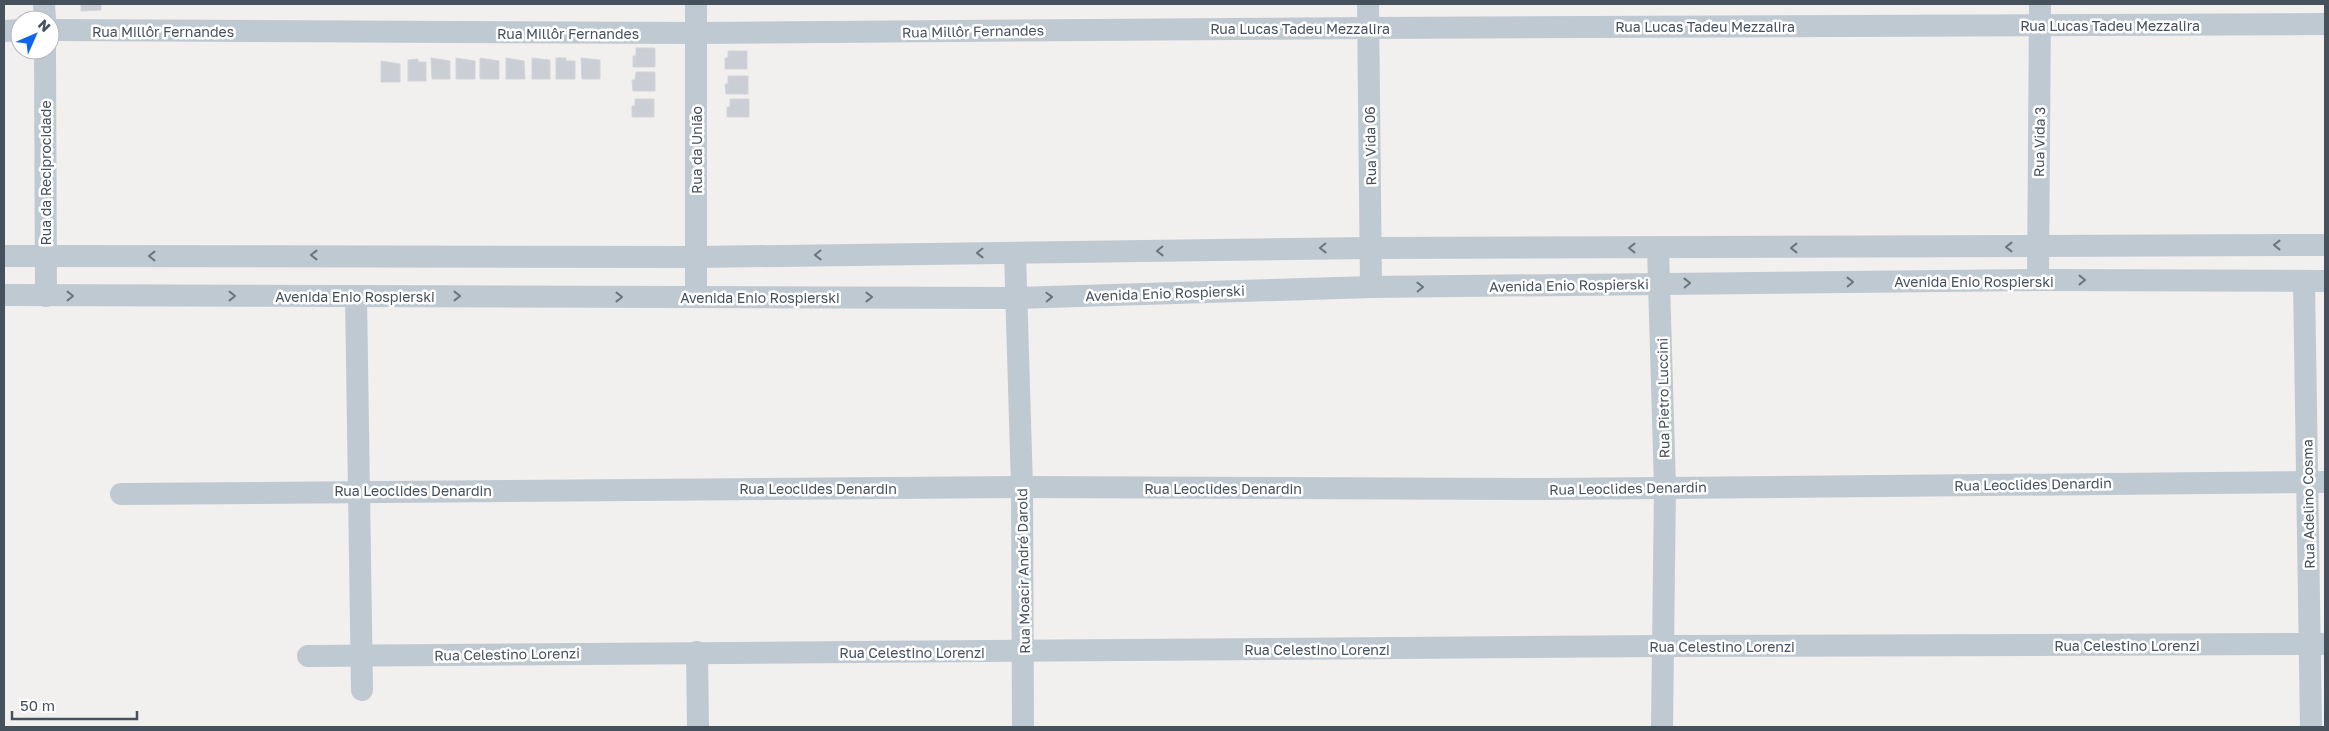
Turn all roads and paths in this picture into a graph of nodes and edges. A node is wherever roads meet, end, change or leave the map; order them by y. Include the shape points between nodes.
1 (696, 4) edge
2 (1368, 4) edge
3 (2040, 14) edge
4 (2325, 24) edge
5 (1369, 28) junction
6 (60, 30) edge
7 (1086, 30) joint
8 (696, 33) junction
9 (45, 60) edge
10 (2325, 245) edge
11 (2038, 247) junction
12 (1372, 248) junction
13 (1658, 248) junction
14 (1015, 253) junction
15 (4, 256) edge
16 (45, 256) junction
17 (697, 257) junction
18 (2038, 280) junction
19 (2315, 281) edge
20 (1660, 284) junction
21 (1371, 287) junction
22 (4, 296) edge
23 (46, 296) junction
24 (356, 296) junction
25 (696, 297) junction
26 (1016, 298) junction
27 (2316, 482) edge
28 (1022, 487) junction
29 (1665, 488) junction
30 (358, 491) junction
31 (121, 494) dead end
32 (2318, 644) edge
33 (1662, 646) junction
34 (1024, 651) junction
35 (697, 652) junction
36 (308, 656) dead end
37 (362, 656) junction
38 (362, 690) dead end
39 (698, 727) edge
40 (1023, 727) edge
41 (1662, 727) edge
42 (2311, 727) edge

1 - 8 street, Rua da União
2 - 5 street, Rua Vida 06
3 - 4 street, Rua Lucas Tadeu Mezzalira
3 - 5 street, Rua Lucas Tadeu Mezzalira
3 - 11 street, Rua Vida 3
5 - 7 street, Rua Lucas Tadeu Mezzalira
5 - 12 street, Rua Vida 06
6 - 8 street, Rua Millôr Fernandes
7 - 8 street, Rua Millôr Fernandes
8 - 17 street, Rua da União
9 - 16 street, Rua da Reciprocidade
10 -> 11 street
11 -> 13 street
11 - 18 street, Rua Vida 3
13 -> 12 street
12 -> 14 street
12 - 21 street, Rua Vida 06
13 - 20 street, Rua Pietro Luccini
14 -> 17 street
14 - 26 street, Rua Moacir André Darold
15 - 16 street
17 -> 16 street
16 - 23 street, Rua da Reciprocidade
17 - 25 street, Rua da União
18 -> 19 street, Avenida Enio Rospierski
20 -> 18 street, Avenida Enio Rospierski
19 - 27 street, Rua Adelino Cosma
21 -> 20 street, Avenida Enio Rospierski
20 - 29 street, Rua Pietro Luccini
26 -> 21 street, Avenida Enio Rospierski
22 - 23 street, Avenida Enio Rospierski
23 -> 24 street, Avenida Enio Rospierski
24 -> 25 street, Avenida Enio Rospierski
24 - 30 street
25 -> 26 street, Avenida Enio Rospierski
26 - 28 street, Rua Moacir André Darold
27 - 29 street, Rua Leoclides Denardin
27 - 32 street, Rua Adelino Cosma
28 - 29 street, Rua Leoclides Denardin
28 - 30 street, Rua Leoclides Denardin
28 - 34 street, Rua Moacir André Darold
29 - 33 street, Rua Pietro Luccini
30 - 31 street, Rua Leoclides Denardin
30 - 37 street
32 - 33 street, Rua Celestino Lorenzi
32 - 42 street, Rua Adelino Cosma
33 - 34 street, Rua Celestino Lorenzi
33 - 41 street, Rua Pietro Luccini
34 - 35 street, Rua Celestino Lorenzi
34 - 40 street, Rua Moacir André Darold
35 - 37 street, Rua Celestino Lorenzi
35 - 39 street
36 - 37 street, Rua Celestino Lorenzi
37 - 38 street

